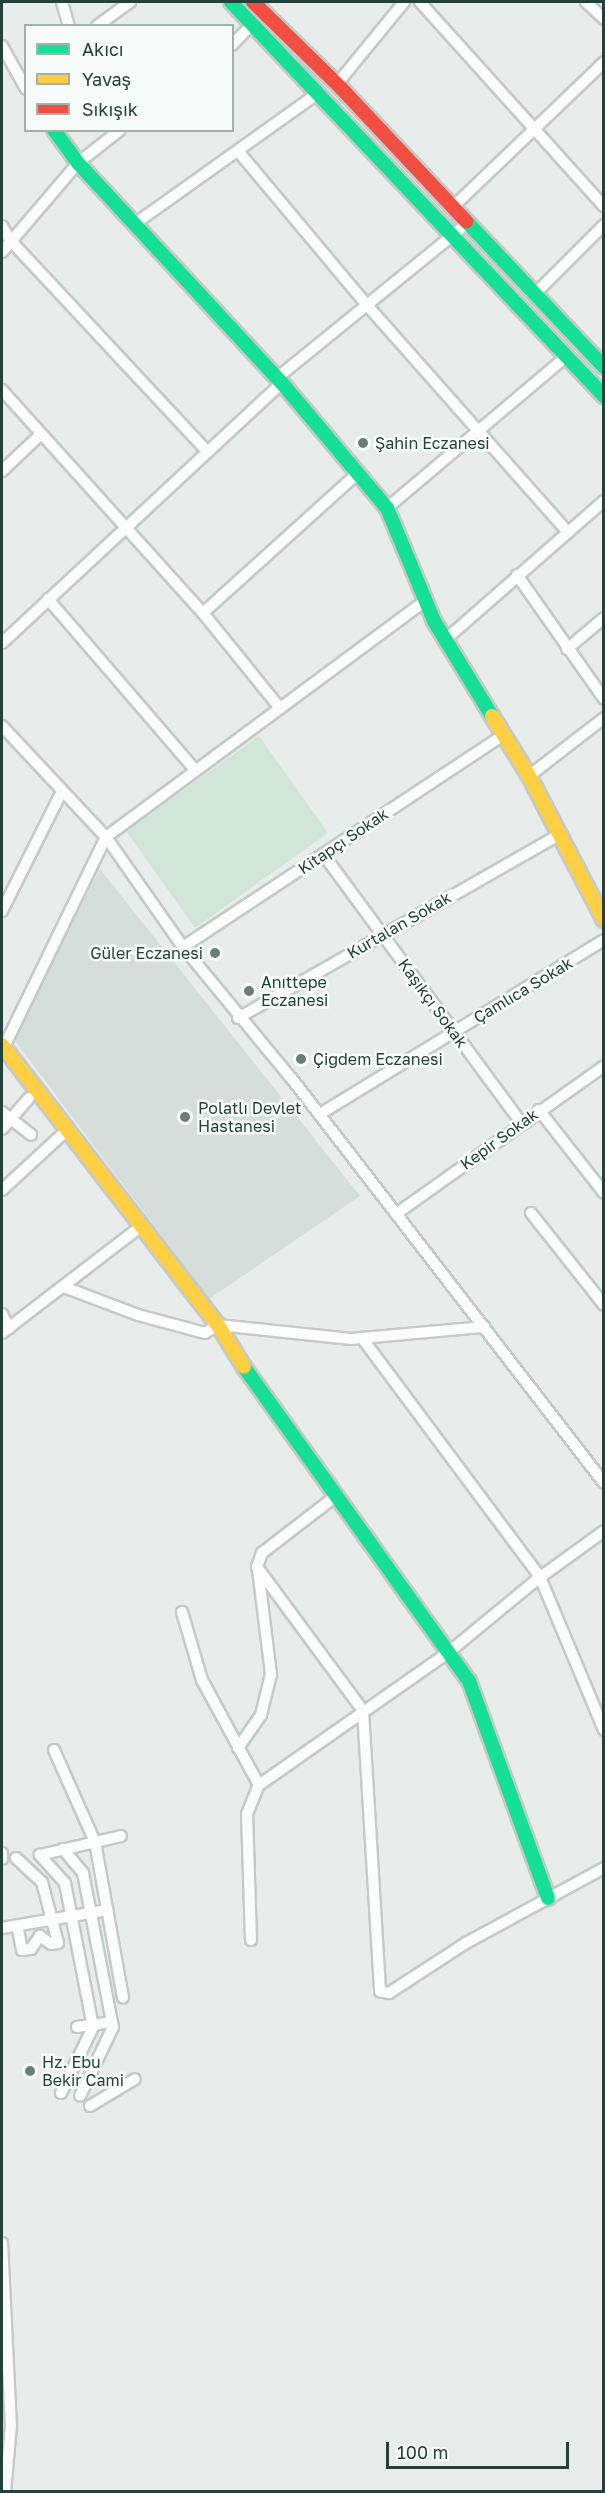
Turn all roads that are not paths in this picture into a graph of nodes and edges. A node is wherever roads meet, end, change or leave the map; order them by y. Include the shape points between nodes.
1 (62, 2) edge
2 (130, 2) edge
3 (231, 2) edge
4 (404, 2) edge
5 (420, 2) edge
6 (586, 2) edge
7 (259, 4) edge
8 (603, 19) edge
9 (68, 24) edge
10 (100, 24) edge
11 (252, 24) junction
12 (234, 43) edge
13 (2, 46) edge
14 (603, 62) edge
15 (5, 66) edge
16 (337, 84) junction
17 (24, 87) edge
18 (316, 94) junction
19 (533, 130) junction
20 (55, 132) edge
21 (101, 132) edge
22 (117, 132) edge
23 (104, 142) junction
24 (238, 151) junction
25 (78, 163) junction
26 (454, 206) junction
27 (603, 207) edge
28 (469, 222) junction
29 (136, 223) junction
30 (603, 225) edge
31 (2, 226) edge
32 (453, 237) junction
33 (10, 240) junction
34 (2, 252) edge
35 (536, 293) junction
36 (366, 304) junction
37 (566, 357) junction
38 (603, 367) edge
39 (279, 380) junction
40 (2, 390) edge
41 (603, 396) edge
42 (478, 430) junction
43 (39, 436) junction
44 (206, 450) junction
45 (2, 471) edge
46 (357, 474) junction
47 (603, 501) edge
48 (387, 508) junction
49 (125, 527) junction
50 (568, 532) junction
51 (517, 575) junction
52 (48, 599) junction
53 (425, 601) junction
54 (203, 613) junction
55 (603, 618) edge
56 (445, 640) junction
57 (2, 643) edge
58 (567, 649) junction
59 (603, 699) edge
60 (279, 706) junction
61 (603, 718) edge
62 (2, 726) edge
63 (503, 735) junction
64 (195, 770) junction
65 (529, 776) junction
66 (62, 791) junction
67 (561, 834) junction
68 (106, 837) junction
69 (323, 854) junction
70 (2, 911) edge
71 (603, 920) edge
72 (383, 934) junction
73 (603, 940) edge
74 (183, 947) junction
75 (238, 1018) junction
76 (454, 1032) junction
77 (2, 1047) edge
78 (603, 1066) edge
79 (30, 1098) dead end
80 (539, 1110) junction
81 (320, 1114) junction
82 (6, 1116) edge
83 (521, 1123) junction
84 (2, 1129) edge
85 (68, 1129) junction
86 (31, 1135) dead end
87 (2, 1190) edge
88 (603, 1193) edge
89 (531, 1213) dead end
90 (396, 1214) junction
91 (140, 1227) junction
92 (63, 1287) junction
93 (603, 1305) edge
94 (2, 1314) edge
95 (218, 1325) junction
96 (484, 1327) junction
97 (5, 1330) edge
98 (362, 1338) junction
99 (603, 1483) edge
100 (336, 1496) junction
101 (603, 1531) edge
102 (257, 1567) junction
103 (540, 1577) junction
104 (182, 1612) dead end
105 (449, 1652) junction
106 (363, 1711) junction
107 (603, 1730) edge
108 (237, 1748) junction
109 (54, 1750) dead end
110 (259, 1785) junction
111 (121, 1836) dead end
112 (95, 1842) junction
113 (63, 1849) junction
114 (2, 1852) edge
115 (16, 1858) dead end
116 (2, 1859) edge
117 (603, 1868) edge
118 (548, 1898) junction
119 (107, 1910) junction
120 (91, 1912) junction
121 (71, 1916) junction
122 (55, 1919) junction
123 (37, 1922) junction
124 (17, 1925) junction
125 (2, 1928) edge
126 (40, 1936) junction
127 (252, 1940) dead end
128 (123, 1997) dead end
129 (112, 2022) junction
130 (92, 2025) junction
131 (77, 2027) dead end
132 (135, 2079) dead end
133 (61, 2093) dead end
134 (80, 2096) dead end
135 (90, 2106) dead end
136 (2, 2243) edge
137 (3, 2490) edge

1 - 9 street
2 - 10 street
3 - 11 street
4 - 16 street
5 - 19 street
6 - 8 street
7 - 11 street
7 - 16 street
11 - 12 street
11 - 18 street
13 - 15 street
14 - 19 street
15 - 17 street
16 - 26 street
18 - 24 street
18 - 32 street
19 - 26 street
19 - 27 street
20 - 25 street
21 - 23 street
22 - 23 street
23 - 25 street
24 - 29 street
24 - 36 street
25 - 29 street
25 - 33 street
26 - 28 street
28 - 32 street
28 - 35 street
29 - 39 street
30 - 35 street
31 - 33 street
32 - 36 street
32 - 37 street
33 - 34 street
33 - 44 street
35 - 38 street
36 - 39 street
36 - 42 street
37 - 41 street
37 - 42 street
39 - 44 street
39 - 46 street
40 - 43 street
42 - 48 street
42 - 50 street
43 - 45 street
43 - 49 street
44 - 49 street
46 - 48 street
46 - 54 street
47 - 50 street
48 - 53 street
49 - 52 street
49 - 54 street
50 - 51 street
51 - 56 street
51 - 58 street
52 - 57 street
52 - 64 street
53 - 56 street
53 - 60 street
54 - 60 street
55 - 58 street
56 - 63 street
58 - 59 street
60 - 64 street
61 - 65 street
62 - 66 street
63 - 65 street
63 - 69 street, Kitapçı Sokak
64 - 68 street
65 - 67 street
66 - 68 street
66 - 70 street
67 - 71 street
67 - 72 street, Kurtalan Sokak
68 - 74 street
68 - 77 street
69 - 72 street, Kaşıkçı Sokak
69 - 74 street, Kitapçı Sokak
72 - 75 street, Kurtalan Sokak
72 - 76 street, Kaşıkçı Sokak
73 - 76 street, Çamlıca Sokak
74 - 75 street
75 - 81 street
76 - 81 street, Çamlıca Sokak
76 - 83 street, Kaşıkçı Sokak
77 - 85 street
78 - 80 street, Kepir Sokak
79 - 82 street
80 - 83 street, Kepir Sokak
80 - 88 street
81 - 90 street
82 - 84 street
82 - 86 street
83 - 90 street, Kepir Sokak
85 - 87 street
85 - 91 street
89 - 93 street
90 - 96 street
91 - 92 street
91 - 95 street
92 - 95 street via 138,1315 205,1333
92 - 97 street
94 - 97 street
95 - 98 street
95 - 100 street via 266,1402
96 - 98 street
96 - 99 street
98 - 103 street
100 - 102 street via 262,1552
100 - 105 street
101 - 103 street
102 - 106 street
102 - 108 street via 271,1674 261,1715
103 - 105 street
103 - 107 street
104 - 108 street via 202,1680
105 - 106 street
105 - 118 street via 469,1681
106 - 110 street
106 - 118 street via 380,1991 389,1993
108 - 110 street
109 - 112 street
110 - 127 street via 247,1814
111 - 112 street
112 - 113 street
112 - 119 street
113 - 120 street via 83,1873
113 - 121 street via 40,1855 65,1883
114 - 116 street
115 - 122 street via 42,1882
117 - 118 street
119 - 120 street
119 - 128 street
120 - 121 street
120 - 129 street
121 - 122 street
121 - 130 street
122 - 123 street
122 - 126 street via 58,1942 51,1944
123 - 124 street
123 - 126 street
124 - 125 street
124 - 126 street via 22,1950 31,1949
129 - 130 street
129 - 134 street
130 - 131 street
130 - 133 street
132 - 135 street
136 - 137 street via 11,2425

